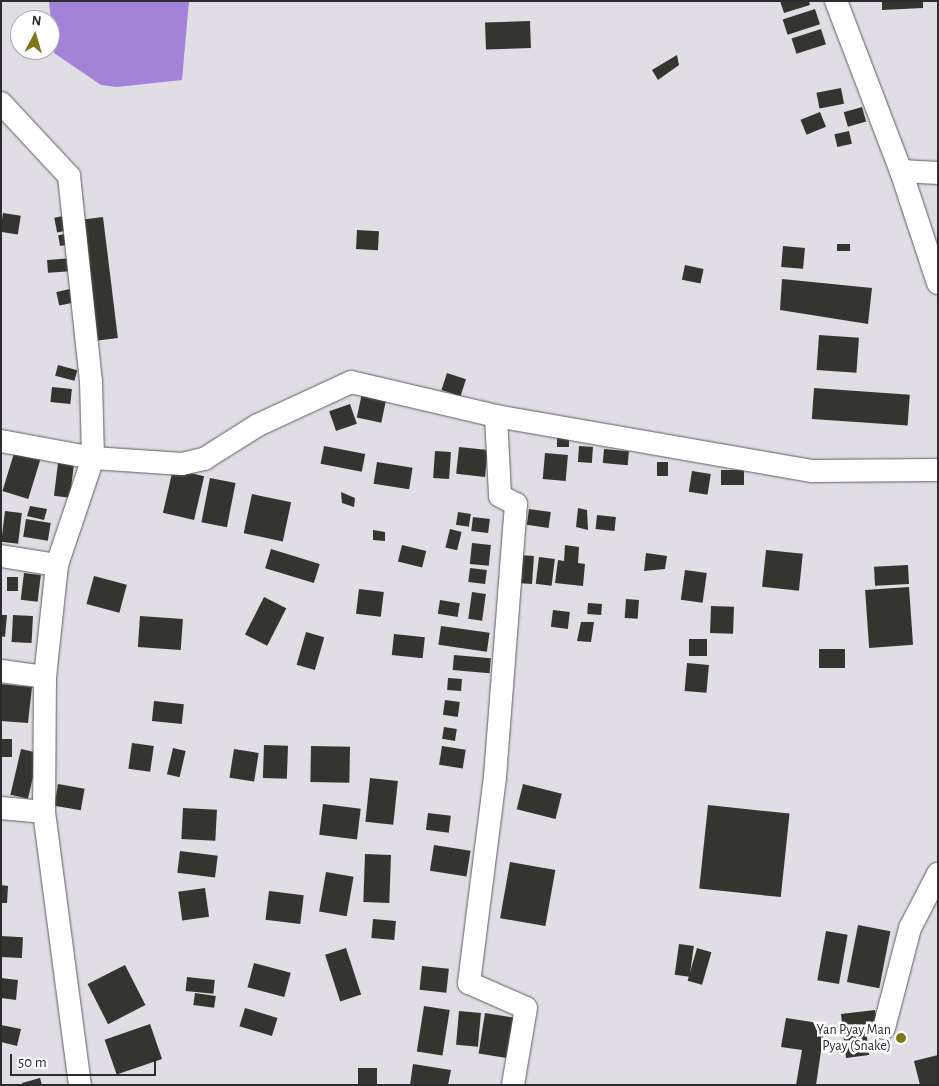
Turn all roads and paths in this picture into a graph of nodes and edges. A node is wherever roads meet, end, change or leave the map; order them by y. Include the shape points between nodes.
1 (836, 1) edge
2 (1, 103) edge
3 (901, 171) junction
4 (938, 173) edge
5 (938, 283) edge
6 (496, 416) junction
7 (1, 441) edge
8 (93, 458) junction
9 (938, 470) edge
10 (1, 556) edge
11 (57, 565) junction
12 (1, 671) edge
13 (45, 677) junction
14 (1, 808) edge
15 (44, 812) junction
16 (938, 874) edge
17 (884, 1028) dead end
18 (80, 1085) edge
19 (514, 1085) edge

1 - 3 street
2 - 8 street via 69,176 91,381
3 - 4 street
3 - 5 street
6 - 8 street via 350,382 258,425 204,459 182,464
6 - 9 street via 812,471
6 - 19 street via 500,496 516,504 495,777 469,983 526,1008
7 - 8 street
8 - 11 street
10 - 11 street
11 - 13 street
12 - 13 street
13 - 15 street
14 - 15 street
15 - 18 street
16 - 17 street via 910,928

